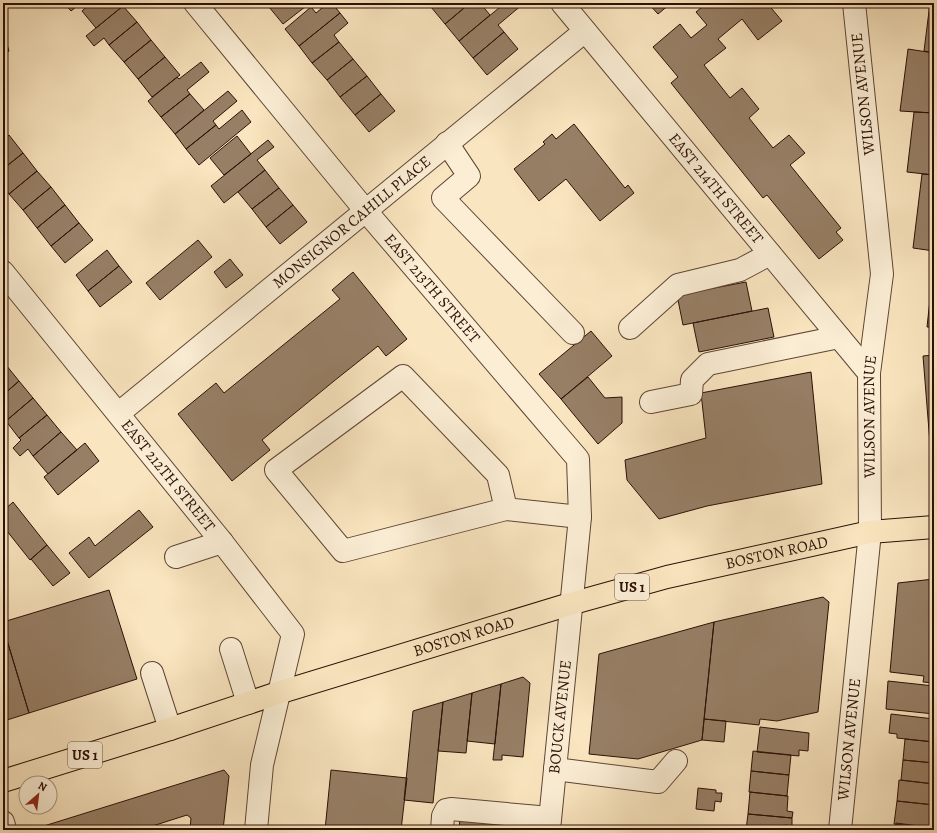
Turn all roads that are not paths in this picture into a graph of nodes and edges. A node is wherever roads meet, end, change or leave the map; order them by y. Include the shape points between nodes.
1 (195, 3) edge
2 (562, 3) edge
3 (854, 3) edge
4 (585, 31) junction
5 (447, 143) junction
6 (365, 210) junction
7 (770, 254) junction
8 (3, 272) edge
9 (630, 328) dead end
10 (573, 333) dead end
11 (839, 337) junction
12 (869, 374) junction
13 (651, 402) dead end
14 (119, 413) junction
15 (506, 509) junction
16 (580, 517) junction
17 (934, 527) edge
18 (870, 532) junction
19 (222, 542) junction
20 (176, 557) dead end
21 (570, 604) junction
22 (231, 649) dead end
23 (152, 673) dead end
24 (278, 693) junction
25 (248, 703) junction
26 (170, 729) junction
27 (676, 761) dead end
28 (555, 769) junction
29 (4, 779) edge
30 (550, 824) edge
31 (256, 830) edge
32 (442, 830) edge
33 (840, 830) edge

1 - 6 street, EAST 213TH STREET
2 - 4 street, EAST 214TH STREET
3 - 12 street, WILSON AVENUE via 882,274
4 - 5 street, MONSIGNOR CAHILL PLACE
4 - 7 street, EAST 214TH STREET
5 - 6 street, MONSIGNOR CAHILL PLACE
5 - 10 street via 469,176 443,198
6 - 14 street, MONSIGNOR CAHILL PLACE
6 - 16 street, EAST 213TH STREET via 578,459
7 - 9 street via 740,270 678,284
7 - 11 street, EAST 214TH STREET
8 - 14 street, EAST 212TH STREET
11 - 12 street, EAST 214TH STREET
11 - 13 street via 708,364 692,380 691,394
12 - 18 street, WILSON AVENUE
14 - 19 street, EAST 212TH STREET
15 - 15 street via 498,476 403,376 276,470 343,551
15 - 16 street
16 - 21 street, EAST 213TH STREET
17 - 18 main road, BOSTON ROAD / US 1
18 - 21 main road, BOSTON ROAD / US 1 via 667,577
18 - 33 street, WILSON AVENUE
19 - 20 street
19 - 24 street, EAST 212TH STREET via 293,634
21 - 24 main road, BOSTON ROAD / US 1
21 - 28 street, BOUCK AVENUE
22 - 25 street
23 - 26 street
24 - 25 main road, BOSTON ROAD / US 1
24 - 31 street via 262,765
25 - 26 main road, BOSTON ROAD / US 1
26 - 29 main road, BOSTON ROAD / US 1
27 - 28 street via 658,782
28 - 30 street, BOUCK AVENUE
30 - 32 street via 452,809 446,810 443,816

